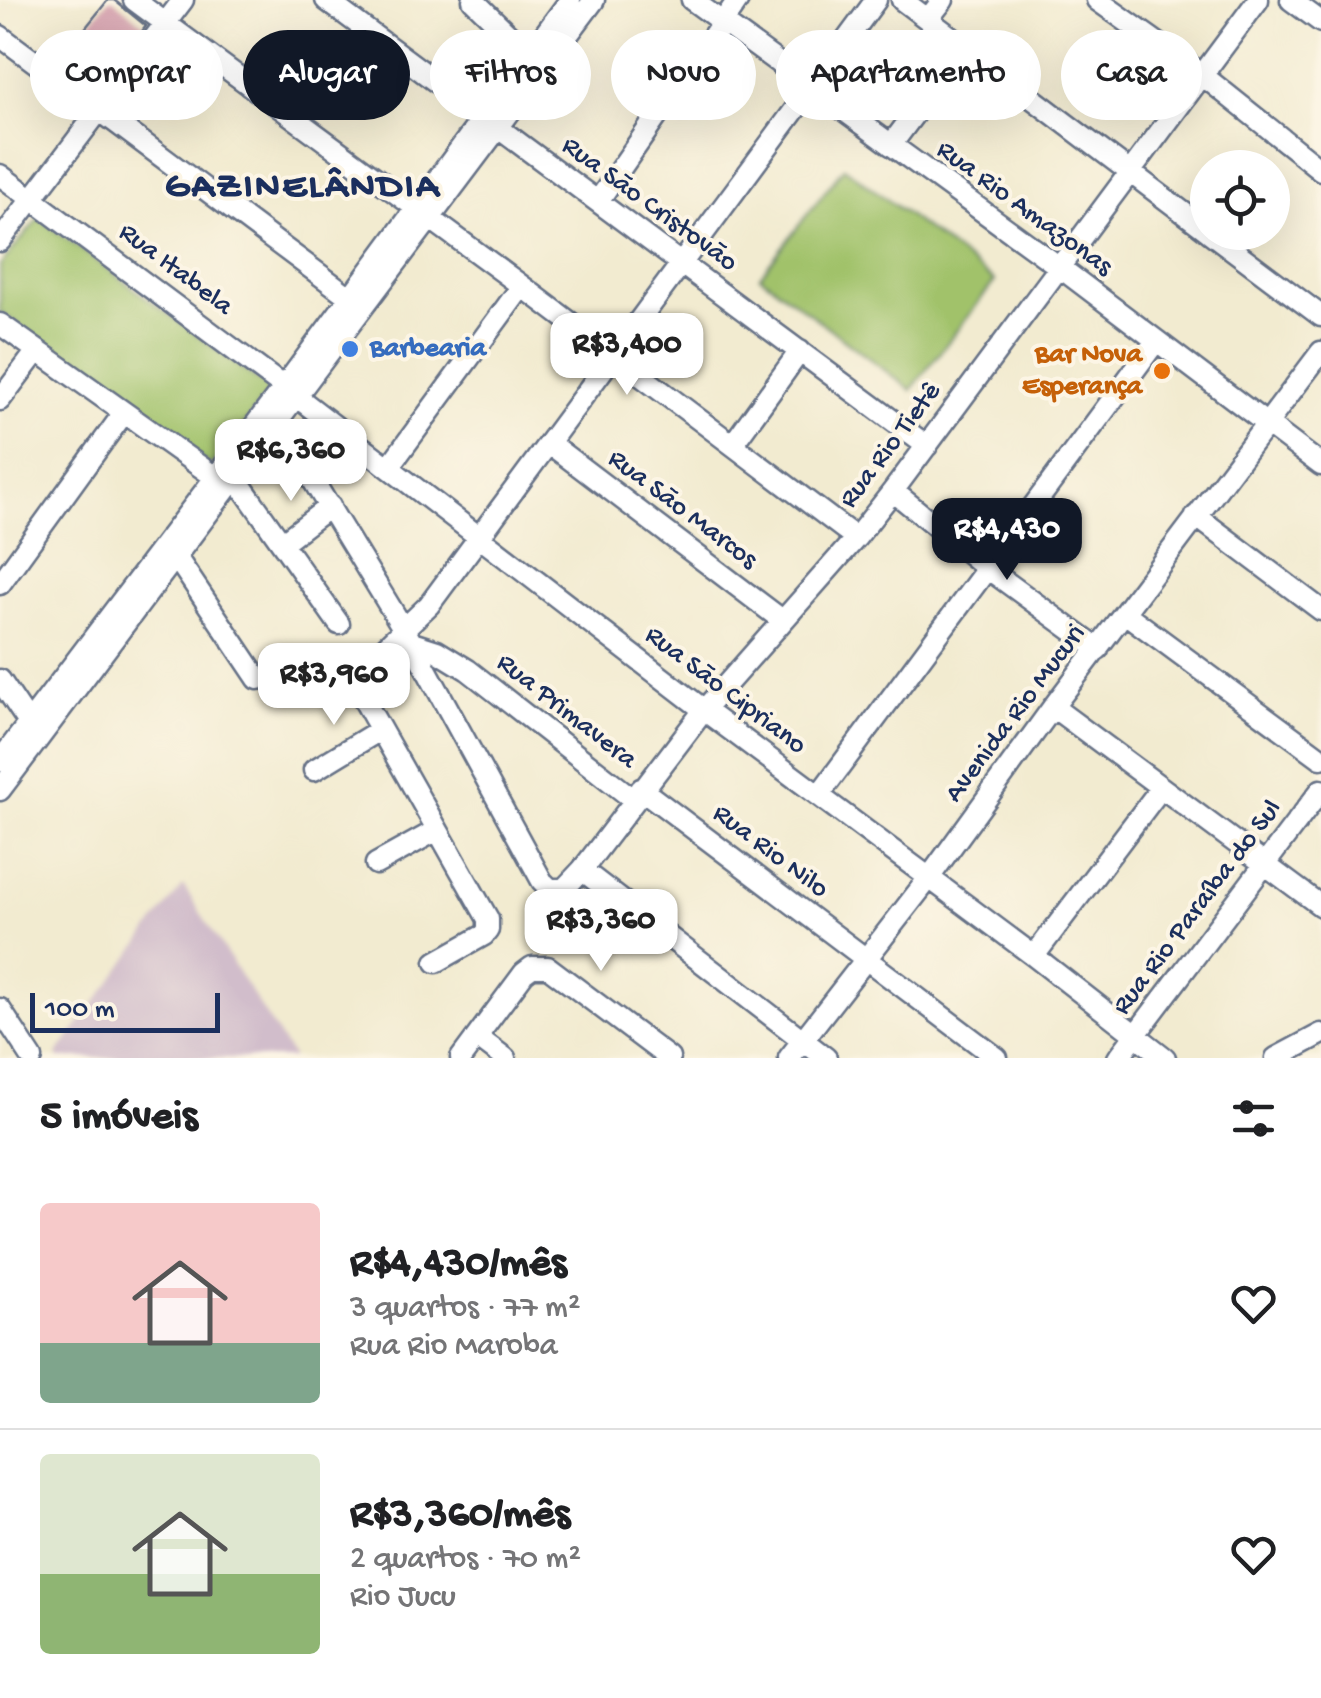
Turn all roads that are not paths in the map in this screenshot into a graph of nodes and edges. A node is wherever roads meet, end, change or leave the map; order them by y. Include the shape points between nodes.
1 (134, 0) edge
2 (183, 0) edge
3 (326, 0) edge
4 (474, 0) edge
5 (570, 0) edge
6 (594, 0) edge
7 (692, 0) edge
8 (738, 0) edge
9 (876, 0) edge
10 (902, 0) edge
11 (943, 0) edge
12 (1098, 0) edge
13 (1258, 0) edge
14 (1291, 0) edge
15 (928, 19) junction
16 (722, 22) junction
17 (1321, 22) edge
18 (165, 24) junction
19 (161, 30) edge
20 (505, 30) edge
21 (554, 30) edge
22 (566, 30) edge
23 (854, 30) edge
24 (943, 30) edge
25 (1140, 30) edge
26 (0, 36) edge
27 (30, 58) edge
28 (776, 62) edge
29 (1202, 73) edge
30 (1202, 75) edge
31 (1041, 105) edge
32 (93, 120) edge
33 (112, 120) edge
34 (493, 120) edge
35 (788, 120) edge
36 (856, 120) edge
37 (910, 120) edge
38 (1167, 120) edge
39 (490, 124) junction
40 (891, 145) junction
41 (1321, 170) edge
42 (1128, 172) junction
43 (0, 175) edge
44 (33, 198) junction
45 (598, 201) junction
46 (422, 213) junction
47 (1190, 218) edge
48 (0, 241) edge
49 (1232, 250) edge
50 (683, 263) junction
51 (1058, 266) junction
52 (522, 286) junction
53 (356, 302) junction
54 (1321, 316) edge
55 (0, 324) edge
56 (1156, 341) junction
57 (800, 351) junction
58 (37, 352) junction
59 (1321, 352) edge
60 (614, 357) junction
61 (290, 392) junction
62 (0, 400) edge
63 (122, 414) junction
64 (278, 423) junction
65 (1266, 424) junction
66 (550, 444) junction
67 (733, 444) junction
68 (927, 446) junction
69 (1321, 465) edge
70 (389, 467) junction
71 (226, 480) junction
72 (893, 491) junction
73 (330, 506) junction
74 (1196, 516) junction
75 (479, 536) junction
76 (856, 538) junction
77 (282, 542) junction
78 (171, 549) junction
79 (987, 568) junction
80 (0, 584) edge
81 (1321, 610) edge
82 (1126, 614) junction
83 (782, 620) junction
84 (339, 624) dead end
85 (408, 636) junction
86 (1098, 649) junction
87 (258, 679) dead end
88 (0, 680) edge
89 (1053, 707) junction
90 (704, 710) junction
91 (380, 730) junction
92 (34, 731) junction
93 (1321, 758) edge
94 (0, 761) edge
95 (314, 770) dead end
96 (1161, 788) junction
97 (0, 790) edge
98 (1321, 790) edge
99 (637, 794) junction
100 (819, 795) junction
101 (437, 830) junction
102 (376, 864) dead end
103 (1263, 865) junction
104 (582, 870) junction
105 (929, 878) junction
106 (1321, 906) edge
107 (1034, 956) junction
108 (866, 958) junction
109 (436, 962) dead end
110 (0, 1009) edge
111 (476, 1036) junction
112 (1135, 1036) junction
113 (802, 1040) junction
114 (1312, 1045) edge
115 (1157, 1056) edge
116 (32, 1058) edge
117 (461, 1058) edge
118 (505, 1058) edge
119 (670, 1058) edge
120 (788, 1058) edge
121 (826, 1058) edge
122 (997, 1058) edge
123 (1118, 1058) edge
124 (1276, 1058) edge

1 - 18 street
2 - 18 street
3 - 39 street, Rua São Cristovão
4 - 20 street
5 - 21 street
6 - 22 street
7 - 16 street, Rua Rio Amazonas
8 - 16 street
9 - 23 street
10 - 15 street
11 - 15 street
12 - 25 street
13 - 29 street, Rua Rio Tietê
14 - 17 street
15 - 24 street
16 - 28 street, Rua Rio Amazonas
16 - 45 street
18 - 19 street
18 - 46 street
26 - 27 street
30 - 41 street
31 - 42 street
32 - 44 street
33 - 53 street
34 - 39 street
35 - 50 street
36 - 40 street, Rua Rio Amazonas
37 - 40 street
38 - 42 street, Rua Rio Tietê
39 - 45 street, Rua São Cristovão
39 - 46 street
40 - 51 street, Rua Rio Amazonas
42 - 47 street
42 - 51 street, Rua Rio Tietê
43 - 44 street, Rua Itabela
44 - 48 street
44 - 61 street, Rua Itabela
45 - 50 street, Rua São Cristovão
46 - 52 street
46 - 53 street
49 - 54 street
50 - 57 street, Rua São Cristovão
50 - 60 street
51 - 56 street, Rua Rio Amazonas
51 - 68 street, Rua Rio Tietê
52 - 60 street
52 - 70 street
53 - 61 street
55 - 58 street
56 - 65 street, Rua Rio Amazonas
56 - 79 street
57 - 67 street
57 - 68 street, Rua São Cristovão
58 - 62 street
58 - 63 street
59 - 65 street, Avenida Rio Mucuri
60 - 66 street
60 - 67 street
61 - 64 street
61 - 70 street, Rua São Cipriano
61 - 71 street
63 - 71 street
63 - 80 street
64 - 71 street
64 - 73 street
65 - 69 street, Rua Rio Amazonas
65 - 74 street, Avenida Rio Mucuri
66 - 75 street
66 - 83 street, Rua São Marcos
67 - 76 street
68 - 72 street, Rua Rio Tietê
70 - 75 street, Rua São Cipriano
71 - 77 street
71 - 78 street
72 - 76 street, Rua Rio Tietê
72 - 79 street
73 - 77 street
73 - 85 street
74 - 81 street
74 - 82 street, Avenida Rio Mucuri
75 - 85 street
75 - 90 street, Rua São Cipriano
76 - 83 street, Rua Rio Tietê
77 - 84 street
78 - 87 street
78 - 92 street
79 - 86 street
79 - 100 street
82 - 86 street, Avenida Rio Mucuri
82 - 93 street
83 - 90 street, Rua Rio Tietê
85 - 91 street via 357,679
85 - 99 street, Rua Primavera via 468,670
85 - 104 street via 542,881 550,889 564,888
86 - 89 street, Avenida Rio Mucuri
88 - 92 street
89 - 96 street
89 - 105 street, Avenida Rio Mucuri
90 - 99 street, Rua Rio Tietê
90 - 100 street, Rua São Cipriano
91 - 95 street
91 - 101 street
92 - 94 street
92 - 97 street
96 - 103 street
96 - 107 street
98 - 103 street, Rua Rio Paraíba do Sul
99 - 104 street, Rua Rio Tietê
99 - 108 street, Rua Rio Nilo
100 - 105 street, Rua São Cipriano
101 - 102 street
101 - 109 street via 489,924 484,934
103 - 106 street
103 - 112 street, Rua Rio Paraíba do Sul
104 - 113 street
105 - 107 street, Rua São Cipriano
105 - 108 street, Avenida Rio Mucuri
107 - 112 street, Rua São Cipriano
108 - 113 street, Avenida Rio Mucuri
108 - 122 street, Rua Rio Nilo
110 - 116 street
111 - 117 street
111 - 118 street
111 - 119 street via 524,974 548,967
112 - 115 street, Rua São Cipriano
112 - 123 street, Rua Rio Paraíba do Sul
113 - 120 street, Avenida Rio Mucuri
113 - 121 street
114 - 124 street

